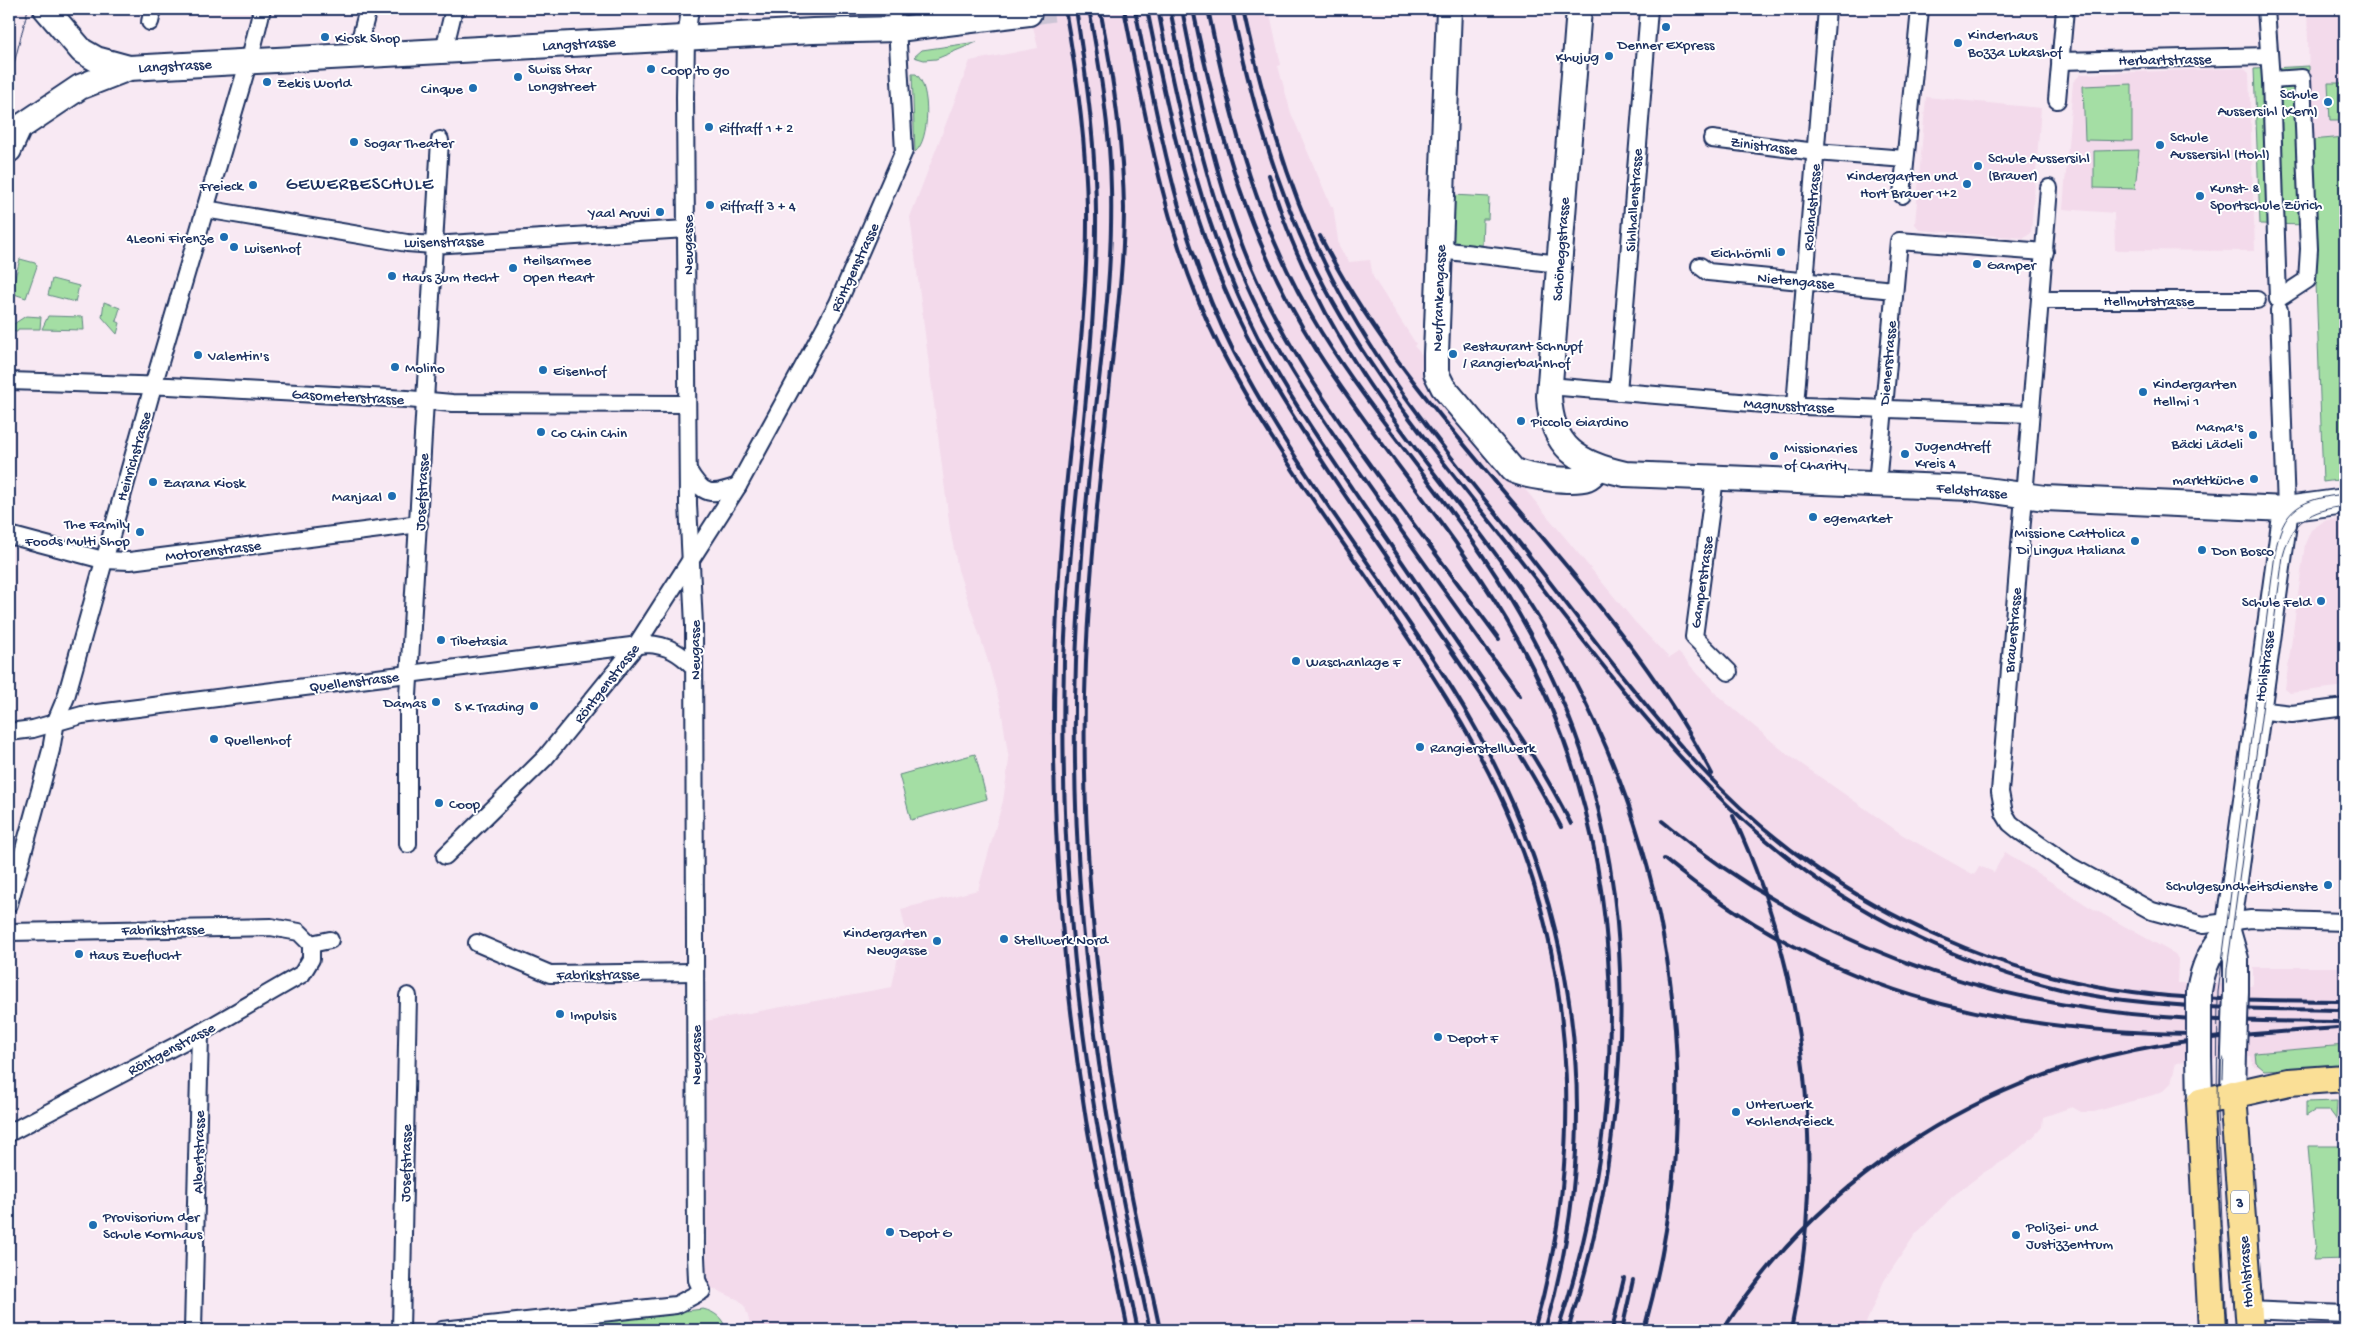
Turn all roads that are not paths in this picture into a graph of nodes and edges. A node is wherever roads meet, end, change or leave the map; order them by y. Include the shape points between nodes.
1 (46, 9) edge
2 (60, 9) edge
3 (262, 9) edge
4 (368, 9) edge
5 (454, 9) edge
6 (690, 9) edge
7 (1449, 9) edge
8 (1579, 9) edge
9 (1649, 9) edge
10 (1827, 9) edge
11 (1920, 9) edge
12 (2065, 9) edge
13 (2266, 9) edge
14 (1029, 13) dead end
15 (897, 19) edge
16 (68, 33) junction
17 (686, 38) junction
18 (444, 50) junction
19 (356, 55) junction
20 (2269, 56) junction
21 (248, 61) junction
22 (2060, 61) junction
23 (129, 68) junction
24 (2271, 80) junction
25 (2057, 100) dead end
26 (14, 127) edge
27 (1712, 139) dead end
28 (440, 140) dead end
29 (9, 150) edge
30 (1816, 152) junction
31 (1906, 159) junction
32 (2050, 188) dead end
33 (1902, 195) dead end
34 (205, 209) junction
35 (686, 230) junction
36 (433, 244) junction
37 (1440, 250) junction
38 (2045, 252) junction
39 (1559, 264) junction
40 (1700, 266) dead end
41 (1804, 281) junction
42 (1894, 290) junction
43 (2040, 300) junction
44 (2257, 300) dead end
45 (2279, 310) dead end
46 (9, 382) edge
47 (152, 386) junction
48 (1549, 386) junction
49 (1618, 392) junction
50 (427, 401) junction
51 (688, 404) junction
52 (1795, 406) junction
53 (1883, 409) junction
54 (2030, 414) junction
55 (1598, 468) junction
56 (688, 470) junction
57 (1715, 478) junction
58 (1876, 485) junction
59 (738, 486) junction
60 (2024, 496) junction
61 (2345, 501) edge
62 (2286, 510) junction
63 (419, 524) junction
64 (9, 535) edge
65 (103, 560) junction
66 (690, 564) junction
67 (635, 647) junction
68 (694, 667) junction
69 (1729, 672) dead end
70 (410, 675) junction
71 (2345, 707) edge
72 (2258, 710) junction
73 (56, 720) junction
74 (9, 732) edge
75 (408, 844) dead end
76 (445, 856) dead end
77 (9, 904) edge
78 (2345, 922) edge
79 (2229, 926) junction
80 (9, 932) edge
81 (330, 940) dead end
82 (310, 944) junction
83 (477, 944) dead end
84 (695, 972) junction
85 (408, 996) dead end
86 (200, 1033) junction
87 (2345, 1078) edge
88 (2233, 1094) junction
89 (2200, 1102) junction
90 (9, 1133) edge
91 (2345, 1314) edge
92 (2249, 1320) edge
93 (192, 1330) edge
94 (401, 1330) edge
95 (442, 1330) edge
96 (2212, 1330) edge

1 - 16 street
2 - 16 street
3 - 21 street, Heinrichstrasse
4 - 19 street
5 - 18 street
6 - 17 street, Neugasse
7 - 37 street, Neufrankengasse
8 - 39 street, Schöneggstrasse
9 - 49 street, Sihlhallenstrasse
10 - 30 street, Rolandstrasse
11 - 31 street
12 - 22 street
13 - 20 street
14 - 15 street, Langstrasse
15 - 17 street, Langstrasse
15 - 59 street, Röntgenstrasse via 905,140 901,159 838,303
16 - 23 street via 82,51
17 - 18 street, Langstrasse
17 - 35 street, Neugasse
18 - 19 street, Langstrasse
19 - 21 street, Langstrasse
20 - 22 street, Herbartstrasse
20 - 24 street
21 - 23 street, Langstrasse
21 - 34 street, Heinrichstrasse
22 - 25 street
23 - 26 street via 80,86
24 - 24 street via 2277,251 2278,299 2307,280 2309,248 2302,78
26 - 29 street
27 - 30 street, Zinistrasse
28 - 36 street, Josefstrasse
30 - 31 street, Zinistrasse
30 - 41 street, Rolandstrasse
31 - 33 street
32 - 38 street, Brauerstrasse
34 - 36 street, Luisenstrasse via 407,243
34 - 47 street, Heinrichstrasse
35 - 36 street, Luisenstrasse
35 - 51 street, Neugasse
36 - 50 street, Josefstrasse
37 - 39 street
37 - 55 street, Neufrankengasse via 1435,366 1443,387 1515,471 1534,476 1578,479 1593,475
38 - 42 street, Dienerstrasse via 1899,241
38 - 43 street, Brauerstrasse
39 - 48 street, Schöneggstrasse
40 - 41 street, Nietengasse via 1708,272
41 - 42 street, Nietengasse
41 - 52 street, Rolandstrasse
42 - 53 street, Dienerstrasse
43 - 44 street, Hellmutstrasse
43 - 54 street, Brauerstrasse
45 - 62 street, Hohlstrasse
46 - 47 street, Gasometerstrasse
47 - 50 street, Gasometerstrasse
47 - 65 street, Heinrichstrasse
48 - 49 street, Magnusstrasse
48 - 55 street, Schöneggstrasse via 1551,417 1560,436 1580,460
49 - 52 street, Magnusstrasse
50 - 51 street, Gasometerstrasse via 452,404
50 - 63 street, Josefstrasse
51 - 56 street, Neugasse
52 - 53 street, Magnusstrasse
53 - 54 street, Magnusstrasse
53 - 58 street, Dienerstrasse
54 - 60 street, Brauerstrasse
55 - 57 street, Feldstrasse via 1625,474
56 - 59 street via 703,491 713,494
56 - 66 street, Neugasse
57 - 58 street, Feldstrasse
57 - 69 street, Gamperstrasse via 1694,637
58 - 60 street, Feldstrasse via 1971,488
59 - 66 street, Röntgenstrasse
60 - 62 street, Feldstrasse
60 - 79 street, Brauerstrasse via 2000,792 2004,812 2016,828 2040,846 2141,906 2203,925
61 - 62 street, Feldstrasse
62 - 72 street, Hohlstrasse
63 - 65 street, Motorenstrasse via 130,561
63 - 70 street, Josefstrasse
64 - 65 street, Motorenstrasse
65 - 73 street, Heinrichstrasse via 66,697
66 - 67 street, Röntgenstrasse
66 - 68 street, Neugasse
67 - 68 street, Quellenstrasse via 647,644 666,647
67 - 70 street, Quellenstrasse
67 - 76 street, Röntgenstrasse via 545,758
68 - 84 street, Neugasse
70 - 73 street, Quellenstrasse
70 - 75 street, Josefstrasse
71 - 72 street via 2292,714
72 - 79 street, Hohlstrasse
73 - 74 street, Quellenstrasse
73 - 77 street, Heinrichstrasse
78 - 79 street, Brauerstrasse via 2251,919
79 - 88 street, Hohlstrasse, bridge via 2236,959
79 - 89 street, Hohlstrasse, bridge via 2209,956 2201,976
80 - 82 street, Fabrikstrasse via 272,927 299,932
81 - 82 street
82 - 86 street, Röntgenstrasse via 311,959 302,974
83 - 84 street, Fabrikstrasse via 550,974
84 - 95 street, Neugasse via 696,1256 697,1280 702,1290 676,1305
85 - 94 street, Josefstrasse
86 - 90 street, Röntgenstrasse
86 - 93 street, Albertstrasse
87 - 88 main road via 2289,1082
88 - 89 main road
88 - 92 main road, Hohlstrasse / 3
89 - 96 main road, Hohlstrasse
91 - 92 street

